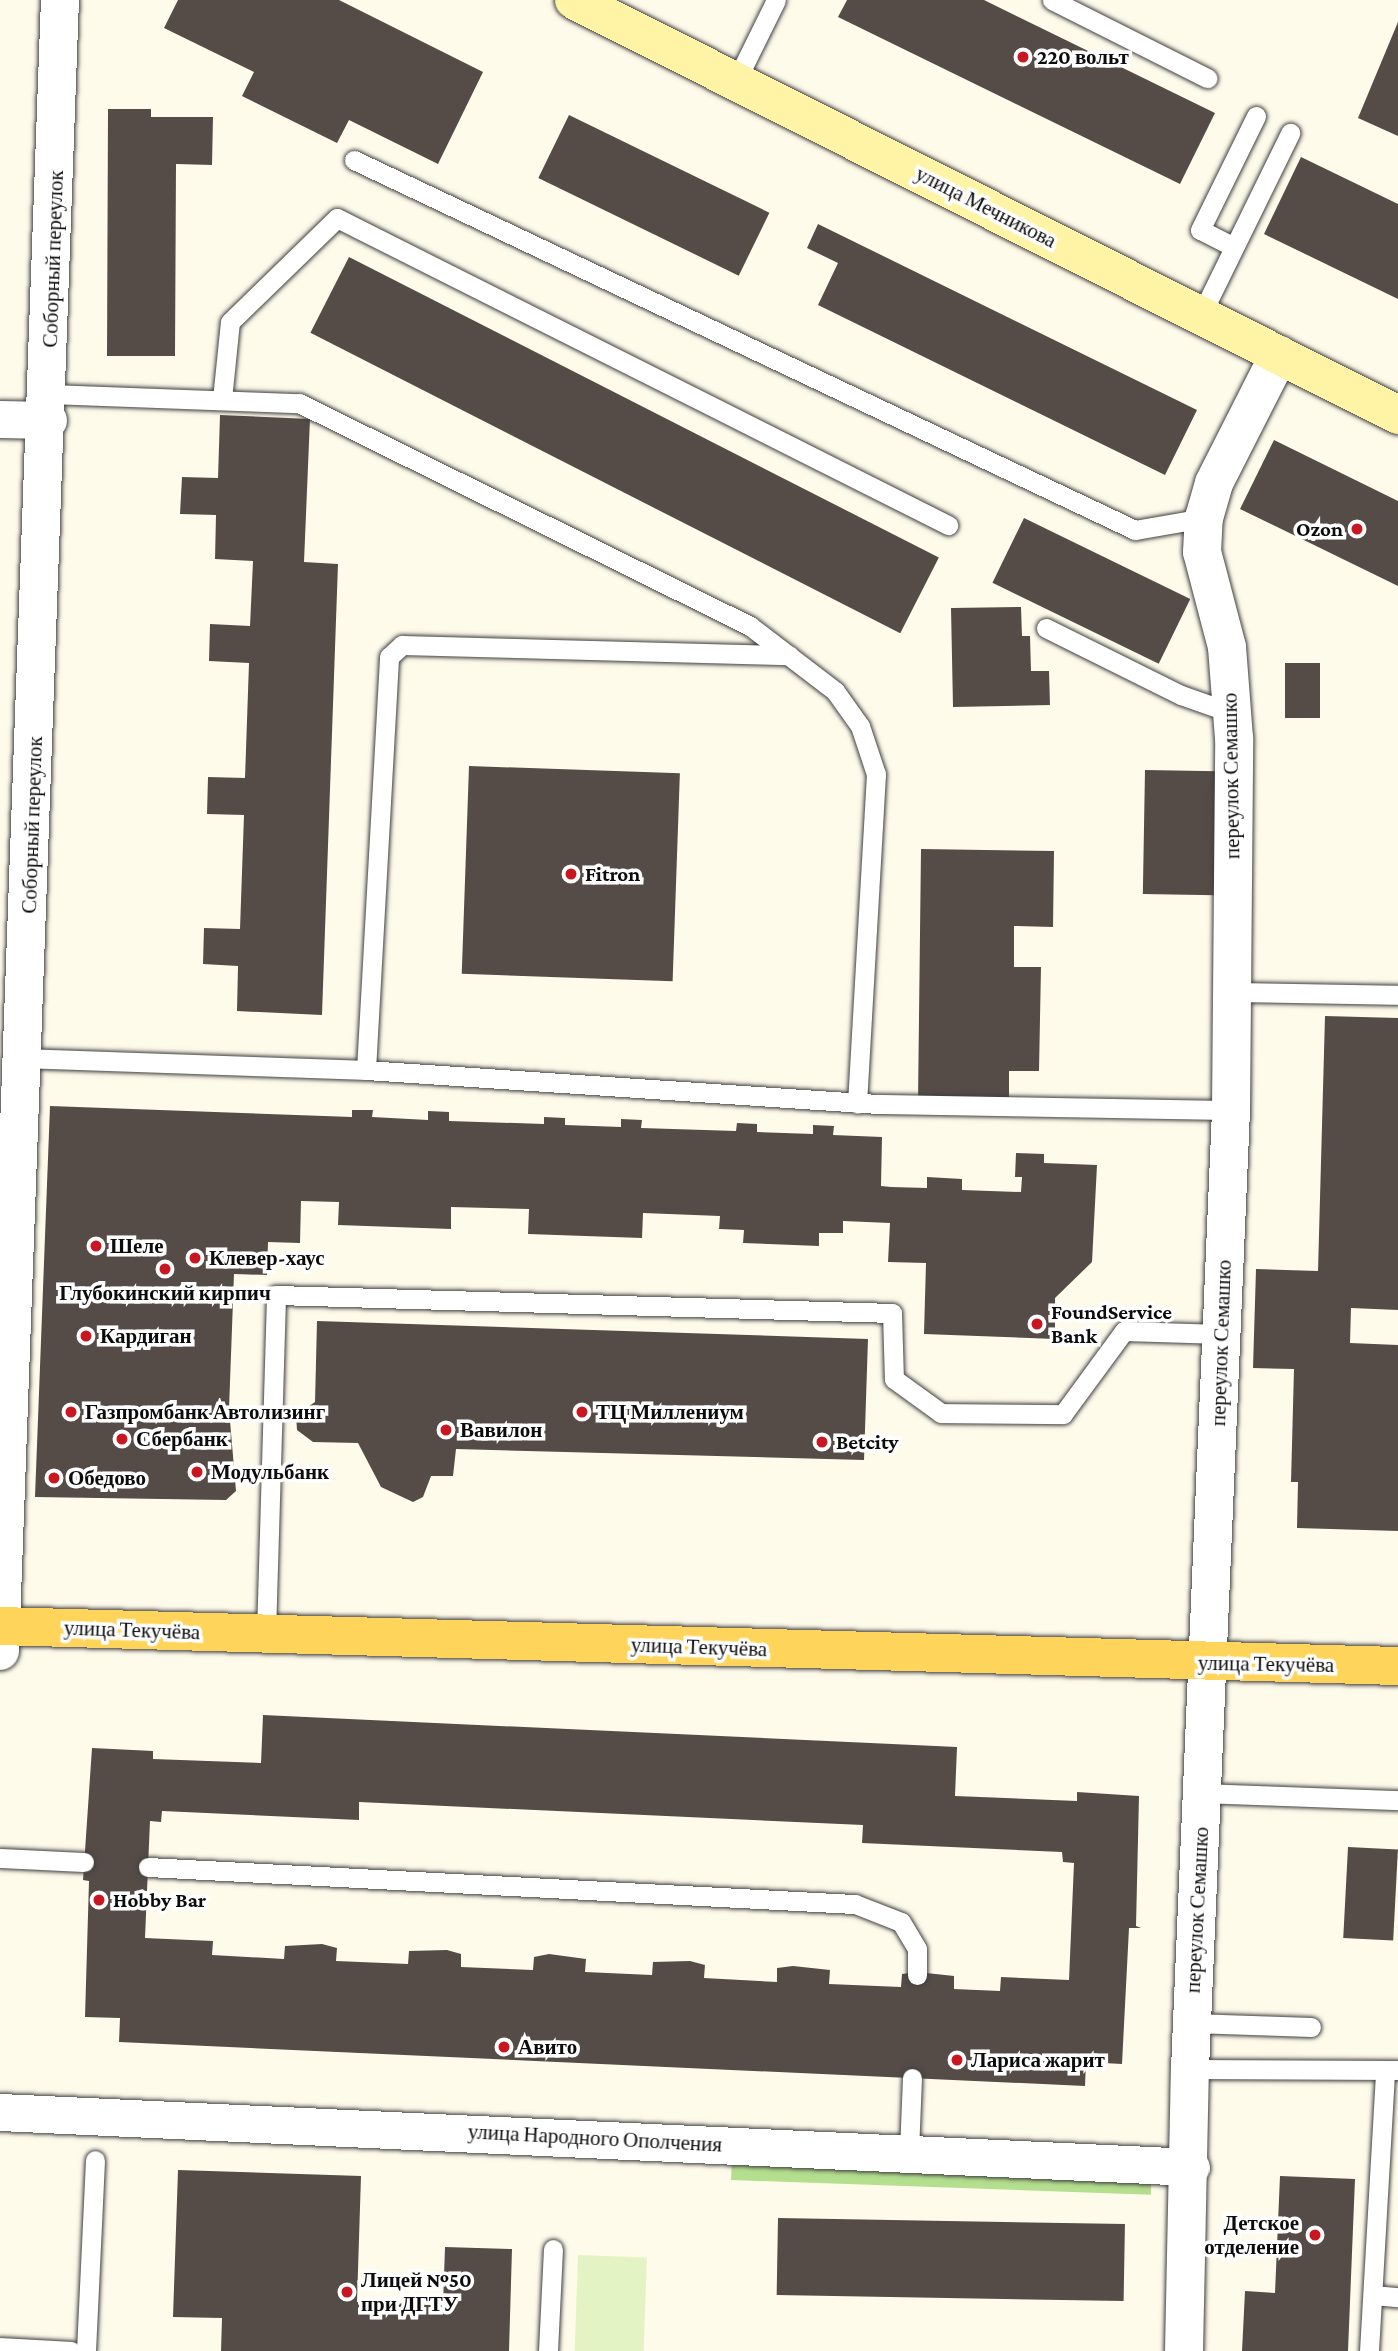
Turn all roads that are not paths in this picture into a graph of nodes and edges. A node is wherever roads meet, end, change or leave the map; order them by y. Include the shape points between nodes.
1 (60, 0) edge
2 (574, 0) edge
3 (776, 0) edge
4 (1052, 0) edge
5 (1208, 78) dead end
6 (736, 81) junction
7 (1256, 116) dead end
8 (1290, 133) dead end
9 (354, 160) dead end
10 (1234, 247) junction
11 (1200, 316) junction
12 (1279, 355) junction
13 (222, 399) junction
14 (49, 407) junction
15 (1398, 415) edge
16 (0, 419) edge
17 (1203, 518) junction
18 (948, 524) dead end
19 (1046, 628) dead end
20 (789, 655) junction
21 (1232, 713) junction
22 (1232, 992) junction
23 (1398, 995) edge
24 (16, 1042) edge
25 (366, 1070) junction
26 (857, 1103) junction
27 (1231, 1110) junction
28 (1222, 1334) junction
29 (0, 1634) edge
30 (266, 1634) junction
31 (1208, 1662) junction
32 (1398, 1666) edge
33 (1203, 1793) junction
34 (1398, 1800) edge
35 (0, 1858) edge
36 (84, 1862) dead end
37 (148, 1867) dead end
38 (917, 1975) dead end
39 (1192, 2022) junction
40 (1311, 2027) dead end
41 (1190, 2069) junction
42 (1392, 2070) edge
43 (912, 2078) dead end
44 (0, 2112) edge
45 (909, 2152) junction
46 (95, 2160) dead end
47 (1191, 2168) junction
48 (553, 2249) dead end
49 (1373, 2295) junction
50 (1398, 2297) edge
51 (0, 2347) edge
52 (71, 2351) edge
53 (86, 2351) edge
54 (548, 2351) edge
55 (1184, 2351) edge
56 (1369, 2351) edge

1 - 14 street, Соборный переулок
2 - 6 main road, улица Мечникова
3 - 6 lane
4 - 5 lane
6 - 11 main road, улица Мечникова
7 - 10 lane via 1200,230
8 - 10 lane
9 - 17 lane via 1135,530
10 - 11 lane
11 - 12 main road, улица Мечникова
12 - 15 main road, улица Мечникова
12 - 17 street, переулок Семашко via 1214,483
13 - 14 lane
13 - 18 lane via 230,321 337,218
13 - 20 lane via 299,403 750,626
14 - 16 street
14 - 24 street, Соборный переулок
17 - 21 street, переулок Семашко via 1202,551 1227,647
19 - 21 lane via 1181,695
20 - 25 lane via 402,645 389,657
20 - 26 lane via 835,691 860,726 876,774
21 - 22 street, переулок Семашко
22 - 23 lane
22 - 27 street, переулок Семашко
24 - 25 lane
24 - 29 street, Соборный переулок
25 - 26 lane
26 - 27 lane
27 - 28 street, переулок Семашко
28 - 30 lane via 1124,1331 1063,1414 941,1413 894,1378 892,1313 276,1295
28 - 31 street, переулок Семашко
29 - 30 main road, улица Текучёва
30 - 31 main road, улица Текучёва
31 - 32 main road, улица Текучёва
31 - 33 street, переулок Семашко
33 - 34 lane
33 - 39 street, переулок Семашко
35 - 36 lane
37 - 38 lane via 855,1904 901,1922 917,1949
39 - 40 lane
39 - 41 street, переулок Семашко
41 - 42 lane
41 - 47 street, переулок Семашко
42 - 49 lane
43 - 45 lane
44 - 45 street, улица Народного Ополчения
45 - 47 street, улица Народного Ополчения
46 - 53 lane
47 - 55 street, переулок Семашко
48 - 54 lane
49 - 50 lane
49 - 56 lane
51 - 52 lane

